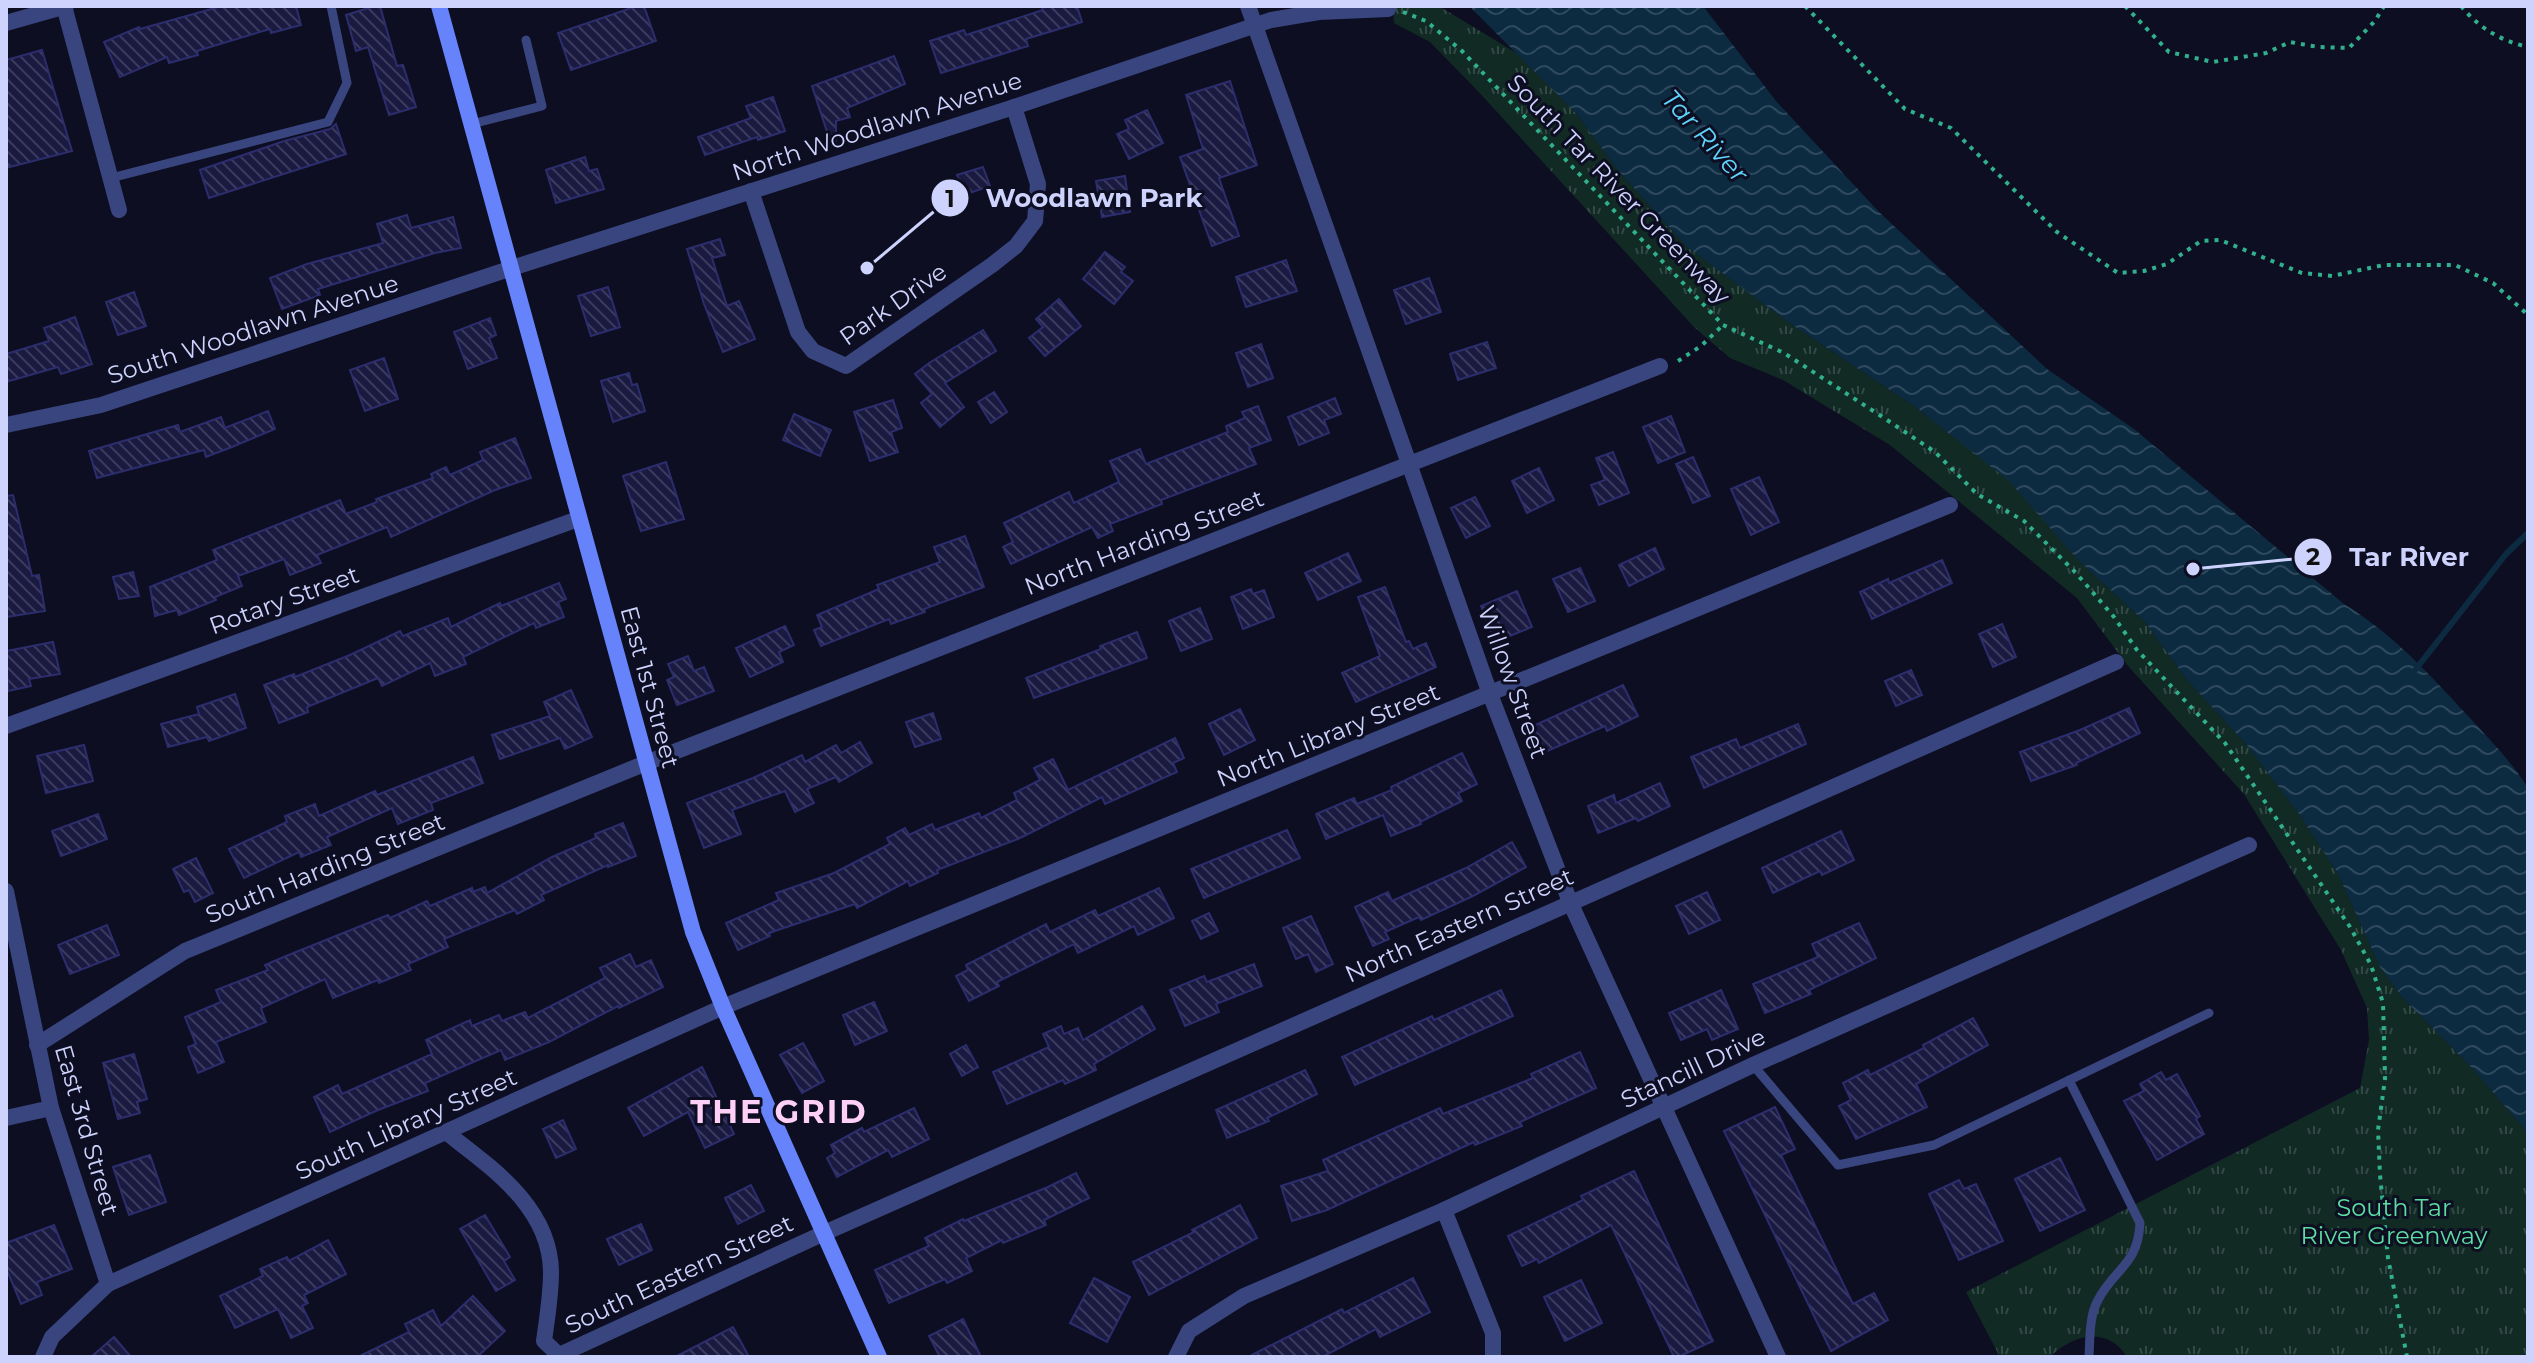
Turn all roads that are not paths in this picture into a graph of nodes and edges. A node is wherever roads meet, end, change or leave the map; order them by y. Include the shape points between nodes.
1 (65, 6) edge
2 (331, 6) edge
3 (439, 6) edge
4 (1248, 6) edge
5 (1388, 9) road end
6 (6, 23) edge
7 (1256, 25) junction
8 (526, 40) dead end
9 (1014, 107) junction
10 (472, 124) junction
11 (111, 178) junction
12 (751, 191) junction
13 (119, 210) dead end
14 (512, 268) junction
15 (1660, 366) road end
16 (6, 425) edge
17 (1409, 464) junction
18 (1950, 505) dead end
19 (578, 519) junction
20 (2116, 662) dead end
21 (1490, 694) junction
22 (6, 726) edge
23 (646, 763) junction
24 (2249, 845) dead end
25 (6, 891) edge
26 (1570, 902) junction
27 (723, 1007) junction
28 (2209, 1013) dead end
29 (37, 1045) junction
30 (1753, 1065) junction
31 (2069, 1080) junction
32 (51, 1108) junction
33 (1665, 1108) junction
34 (6, 1118) edge
35 (447, 1133) junction
36 (1444, 1210) junction
37 (822, 1234) junction
38 (108, 1284) junction
39 (559, 1356) edge
40 (43, 1357) edge
41 (879, 1357) edge
42 (1176, 1357) edge
43 (1493, 1357) edge
44 (1778, 1357) edge
45 (2089, 1357) edge

1 - 6 street
1 - 11 street
2 - 11 lane via 347,83 328,122
3 - 10 street, East 1st Street
4 - 7 street, Willow Street
5 - 7 street, North Woodlawn Avenue via 1319,12
7 - 9 street, North Woodlawn Avenue
7 - 17 street, Willow Street
8 - 10 lane via 542,106
9 - 12 street, North Woodlawn Avenue
9 - 12 street, Park Drive via 1038,184 1035,221 992,265 846,366 813,351 798,332
10 - 14 street, East 1st Street
11 - 13 street
12 - 14 street, North Woodlawn Avenue
14 - 16 street, South Woodlawn Avenue via 101,405
14 - 19 street, East 1st Street
15 - 17 street, North Harding Street
17 - 21 street, Willow Street
17 - 23 street, North Harding Street
18 - 21 street, North Library Street
19 - 22 street, Rotary Street
19 - 23 street, East 1st Street
20 - 26 street, North Eastern Street
21 - 26 street, Willow Street
21 - 27 street, North Library Street
23 - 27 street, East 1st Street via 693,932
23 - 29 street, South Harding Street via 185,951
24 - 30 street, Stancill Drive
25 - 29 street, East 3rd Street
26 - 33 street, Willow Street
26 - 37 street, North Eastern Street
27 - 35 street, South Library Street
27 - 37 street, East 1st Street
28 - 31 lane
29 - 32 street, East 3rd Street
30 - 31 lane via 1838,1165 1934,1145
30 - 33 street, Stancill Drive
31 - 45 lane via 2140,1223 2134,1255 2095,1303
32 - 34 street
32 - 38 street, East 3rd Street
33 - 36 street, Stancill Drive
33 - 44 street, Willow Street
35 - 38 street, South Library Street
35 - 39 street via 506,1179 538,1221 551,1271 544,1341
36 - 42 street, Stancill Drive via 1244,1296 1189,1331
36 - 43 street via 1493,1333
37 - 39 street, South Eastern Street
37 - 41 street, East 1st Street
38 - 40 street via 52,1337

